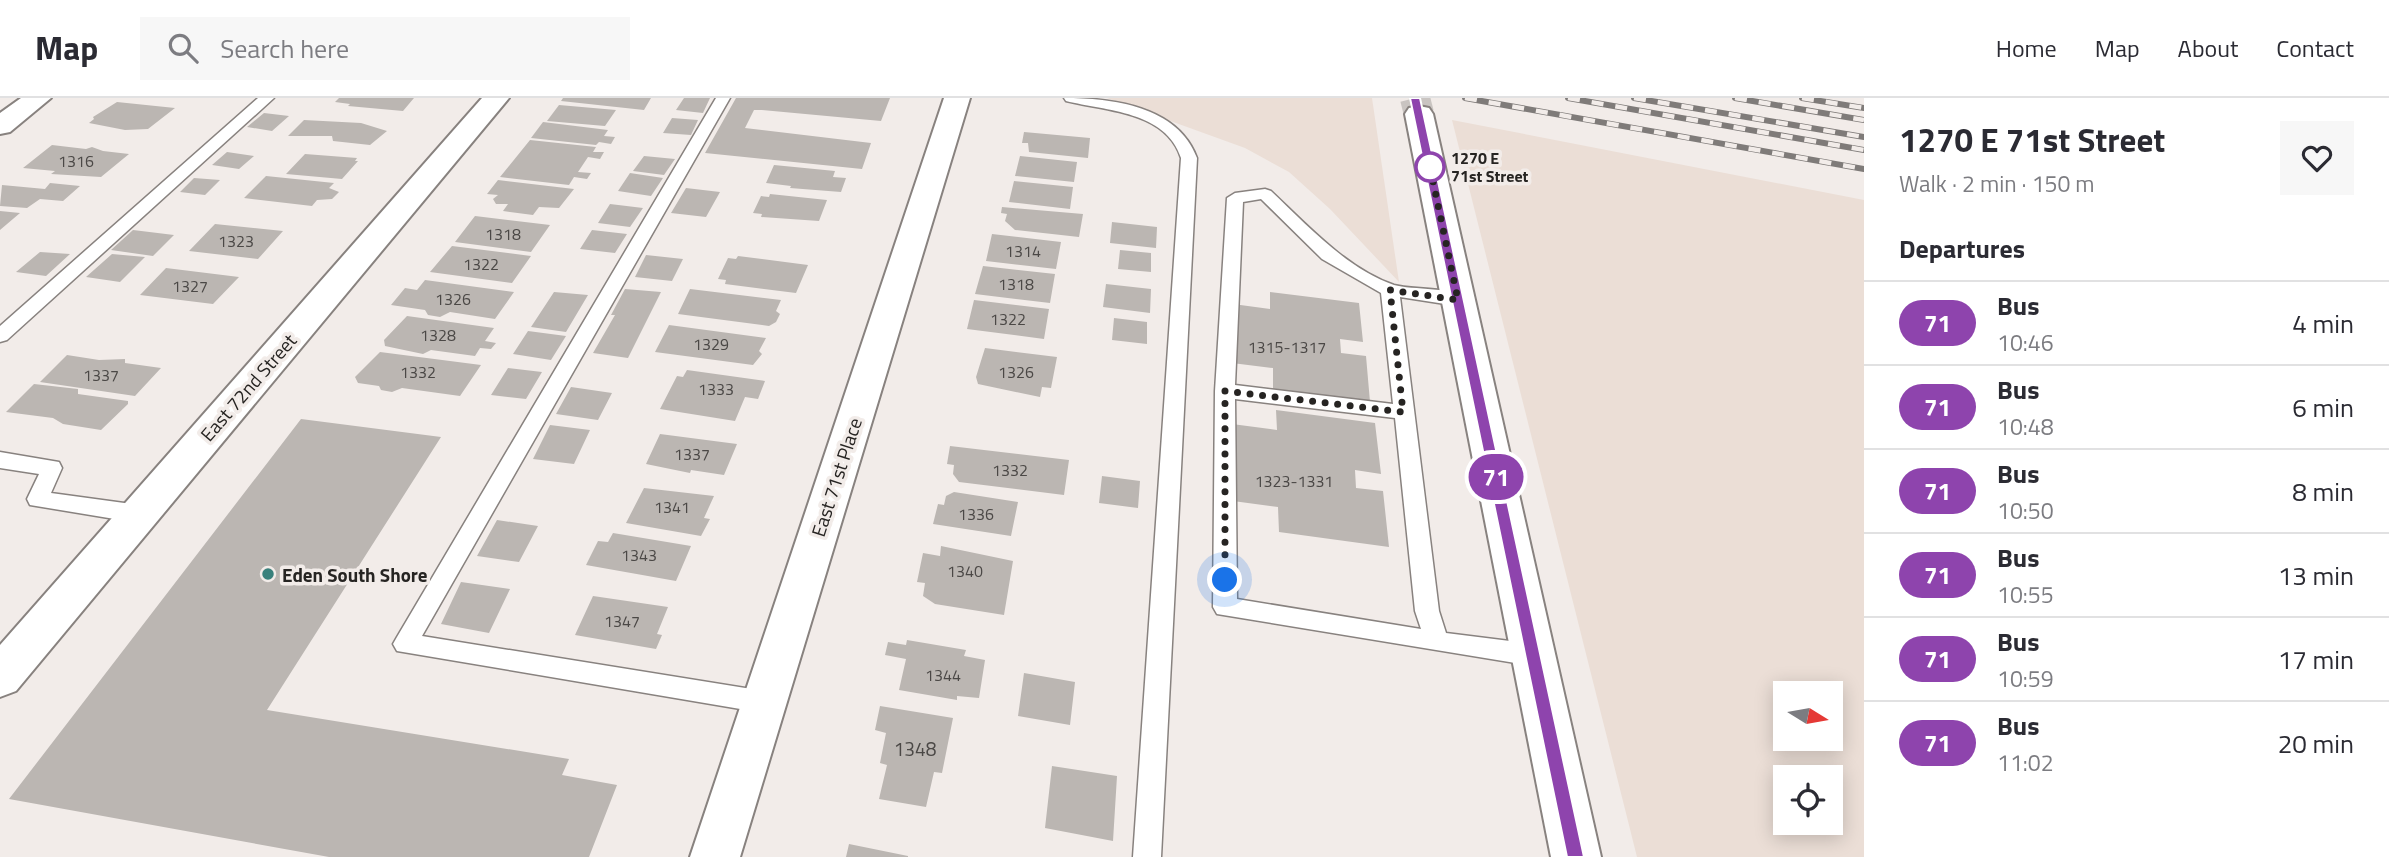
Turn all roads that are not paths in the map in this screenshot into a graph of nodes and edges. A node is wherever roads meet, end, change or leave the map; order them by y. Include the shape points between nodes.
1 (38, 98) edge
2 (267, 98) edge
3 (496, 98) edge
4 (723, 98) edge
5 (957, 98) edge
6 (1071, 98) edge
7 (1419, 114) tunnel mouth
8 (0, 126) edge
9 (1390, 290) junction
10 (1458, 300) junction
11 (0, 336) edge
12 (1225, 391) junction
13 (1403, 412) junction
14 (0, 460) edge
15 (139, 514) junction
16 (1437, 642) junction
17 (1533, 656) junction
18 (0, 677) edge
19 (764, 702) junction
20 (715, 857) edge
21 (1147, 857) edge
22 (1576, 857) edge

1 - 8 street
2 - 11 lane
3 - 15 street, East 72nd Street
4 - 19 lane via 405,644
5 - 19 street, East 71st Place
6 - 21 lane via 1151,117 1180,135 1188,146
7 - 10 street
9 - 10 lane
9 - 12 lane via 1328,254 1265,194 1235,198
9 - 13 lane
10 - 17 street
12 - 13 lane
12 - 16 lane via 1226,607
13 - 16 lane via 1427,611
14 - 15 lane via 52,468 38,499
15 - 18 street, East 72nd Street
16 - 17 lane
17 - 22 street
19 - 20 street, East 71st Place

